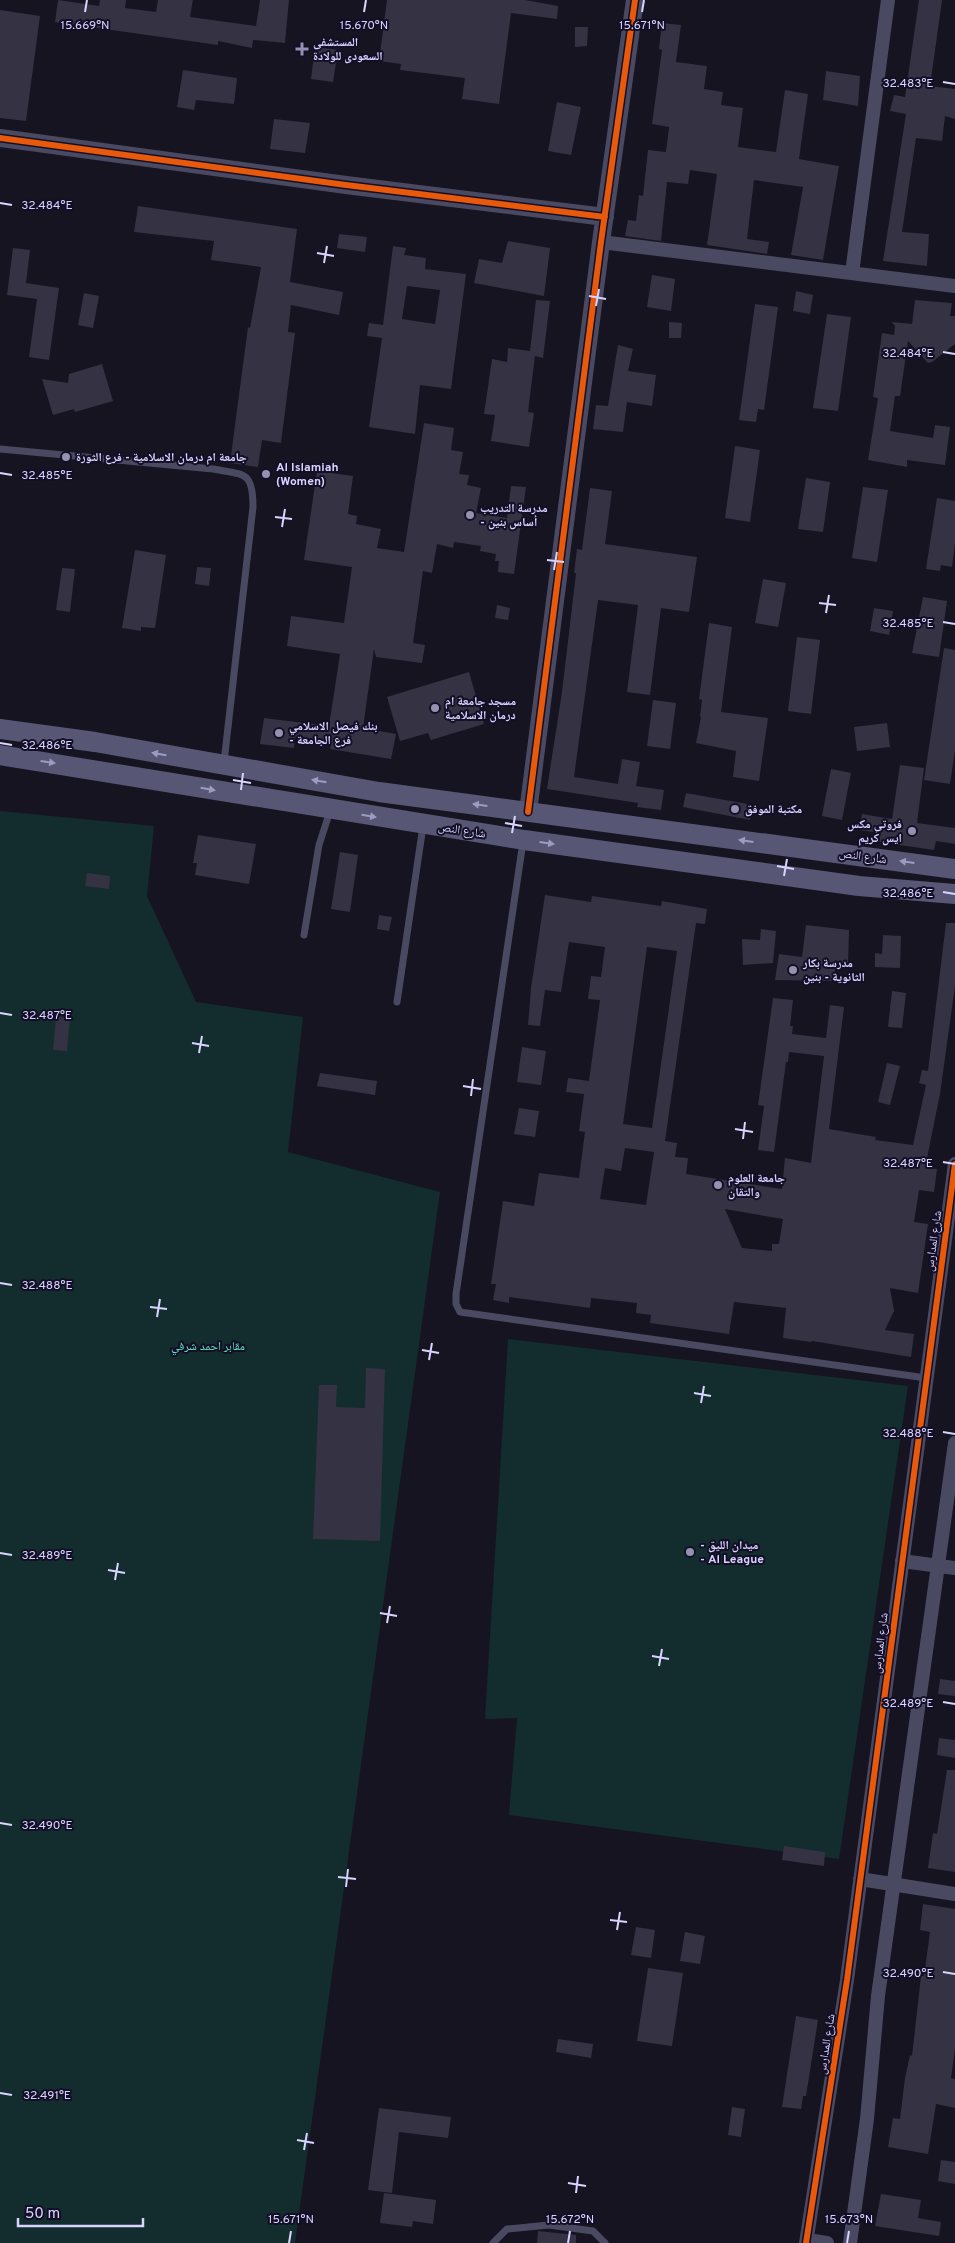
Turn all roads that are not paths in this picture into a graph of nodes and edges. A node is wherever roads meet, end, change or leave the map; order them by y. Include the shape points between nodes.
1 (635, 0) edge
2 (888, 0) edge
3 (0, 138) edge
4 (605, 217) junction
5 (601, 242) junction
6 (852, 273) junction
7 (955, 286) edge
8 (0, 449) edge
9 (0, 729) edge
10 (0, 755) edge
11 (223, 766) junction
12 (330, 810) junction
13 (528, 812) junction
14 (424, 824) junction
15 (524, 840) junction
16 (955, 869) edge
17 (955, 894) edge
18 (304, 935) dead end
19 (397, 1002) dead end
20 (955, 1164) edge
21 (926, 1378) junction
22 (955, 1443) edge
23 (902, 1561) junction
24 (938, 1566) junction
25 (955, 1568) edge
26 (860, 1879) junction
27 (894, 1885) junction
28 (955, 1894) edge
29 (806, 2242) edge
30 (493, 2243) edge
31 (605, 2243) edge
32 (826, 2243) edge
33 (850, 2243) edge

1 - 4 street
2 - 6 street
3 - 4 street
4 - 5 street
5 - 6 street
5 - 13 street
6 - 7 street
8 - 11 lane via 213,469 246,477 250,481 253,507
11 -> 9 main road, شارع النص via 95,742
10 -> 12 main road, شارع النص
13 -> 11 main road, شارع النص
12 -> 14 main road, شارع النص
12 - 18 lane via 319,845
16 -> 13 main road, شارع النص
14 - 15 main road, شارع النص
14 - 19 lane
15 -> 17 main road, شارع النص via 859,886
15 - 21 lane via 456,1294 460,1312
20 - 21 street, شارع المدارس
21 - 23 street, شارع المدارس
22 - 24 street
23 - 24 street
23 - 26 street, شارع المدارس
24 - 25 street
24 - 27 street
26 - 27 street
26 - 29 street, شارع المدارس
27 - 28 street
27 - 33 street
29 - 32 street
30 - 31 lane via 507,2229 549,2224 593,2231

